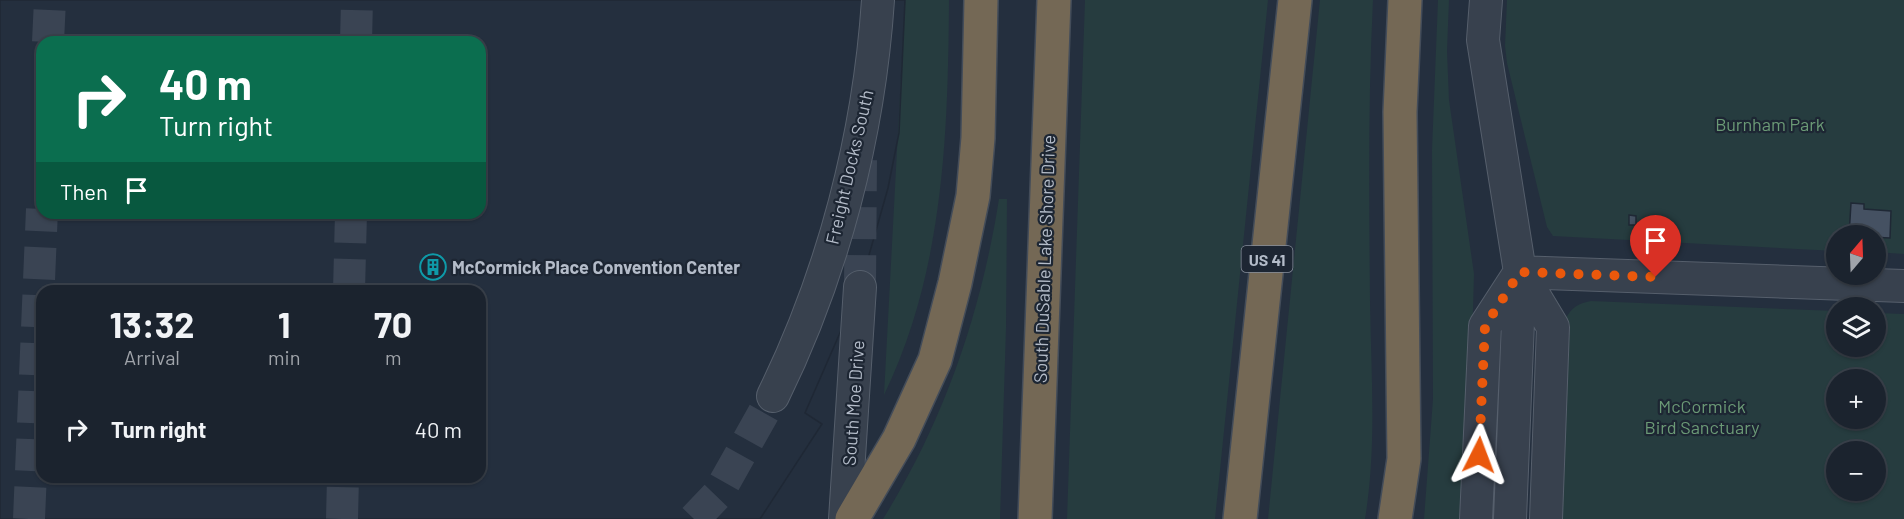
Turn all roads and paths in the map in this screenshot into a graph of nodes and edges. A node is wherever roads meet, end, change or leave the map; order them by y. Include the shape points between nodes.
1 (878, 0) edge
2 (981, 0) edge
3 (1054, 0) edge
4 (1295, 0) edge
5 (1405, 0) edge
6 (1486, 0) edge
7 (1520, 272) junction
8 (1904, 286) edge
9 (860, 287) tunnel mouth
10 (773, 396) tunnel mouth
11 (846, 519) edge
12 (852, 519) edge
13 (1035, 519) edge
14 (1240, 519) edge
15 (1395, 519) edge
16 (1476, 519) edge
17 (1510, 519) edge
18 (1546, 519) edge

1 - 10 street, Freight Docks South via 874,59 843,210 804,328
2 - 12 highway via 974,196 955,283 935,360 899,439
3 - 13 highway, South DuSable Lake Shore Drive
4 - 14 highway, US 41
5 - 15 highway via 1400,112 1404,459
6 - 7 street via 1483,40
7 - 8 street
7 - 16 street via 1485,326
7 - 17 street
7 - 18 street via 1553,327
9 - 11 street, South Moe Drive

